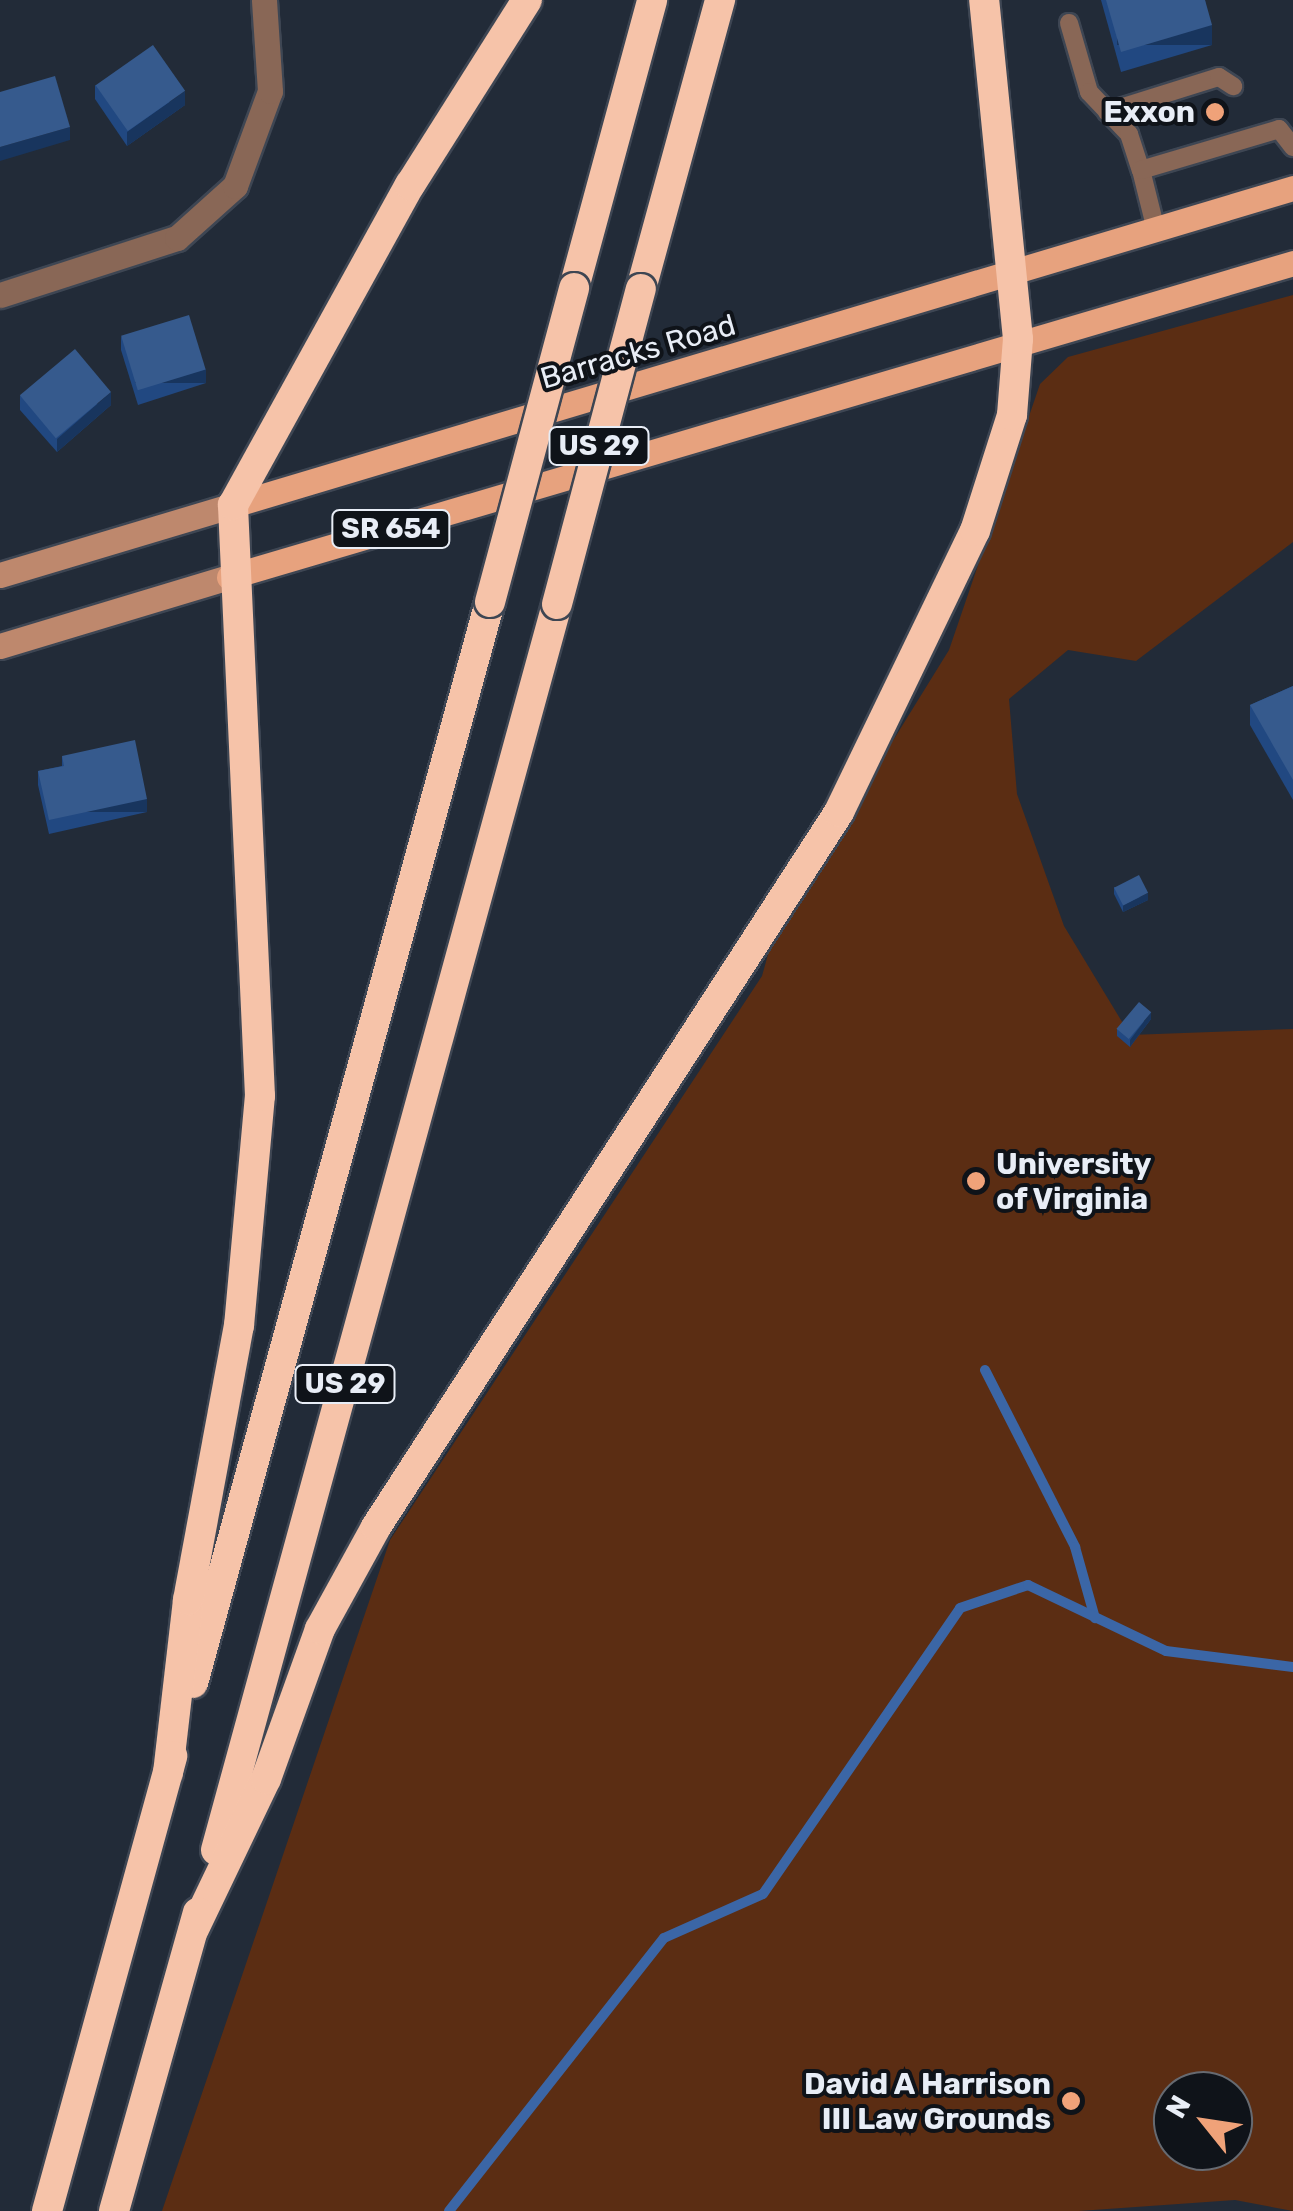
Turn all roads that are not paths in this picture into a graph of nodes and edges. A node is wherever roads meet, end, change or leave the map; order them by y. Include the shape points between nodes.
1 (264, 0) edge
2 (527, 0) edge
3 (652, 0) edge
4 (720, 0) edge
5 (984, 0) edge
6 (1069, 24) dead end
7 (1234, 86) dead end
8 (1107, 112) junction
9 (1207, 133) dead end
10 (1222, 146) junction
11 (1293, 147) edge
12 (1141, 170) junction
13 (1293, 188) edge
14 (1156, 230) junction
15 (1293, 263) edge
16 (1018, 271) junction
17 (0, 295) edge
18 (1018, 339) junction
19 (233, 505) junction
20 (0, 575) edge
21 (229, 578) junction
22 (0, 646) edge
23 (168, 1773) junction
24 (194, 1930) junction
25 (47, 2211) edge
26 (114, 2211) edge

1 - 17 street via 270,91 235,186 177,238
2 - 19 highway via 410,186
3 - 23 highway, US 29, bridge
4 - 24 highway, US 29, bridge
5 - 16 highway
6 - 8 lane via 1089,92
7 - 8 lane via 1220,78 1167,100
8 - 12 lane via 1129,134
9 - 10 lane
10 - 11 lane via 1273,122
10 - 12 lane
12 - 14 lane
13 - 14 main road, Barracks Road
14 - 16 main road, Barracks Road
15 - 18 main road
16 - 18 highway
16 - 19 main road, Barracks Road / SR 654
18 - 21 main road, SR 654
18 - 24 highway via 1012,415 974,530 902,691 828,829 376,1526 320,1629 266,1779
19 - 20 main road, Barracks Road / SR 654
19 - 21 highway
21 - 22 main road, SR 654
21 - 23 highway via 256,890 256,1170
23 - 25 highway, US 29
24 - 26 highway, US 29

